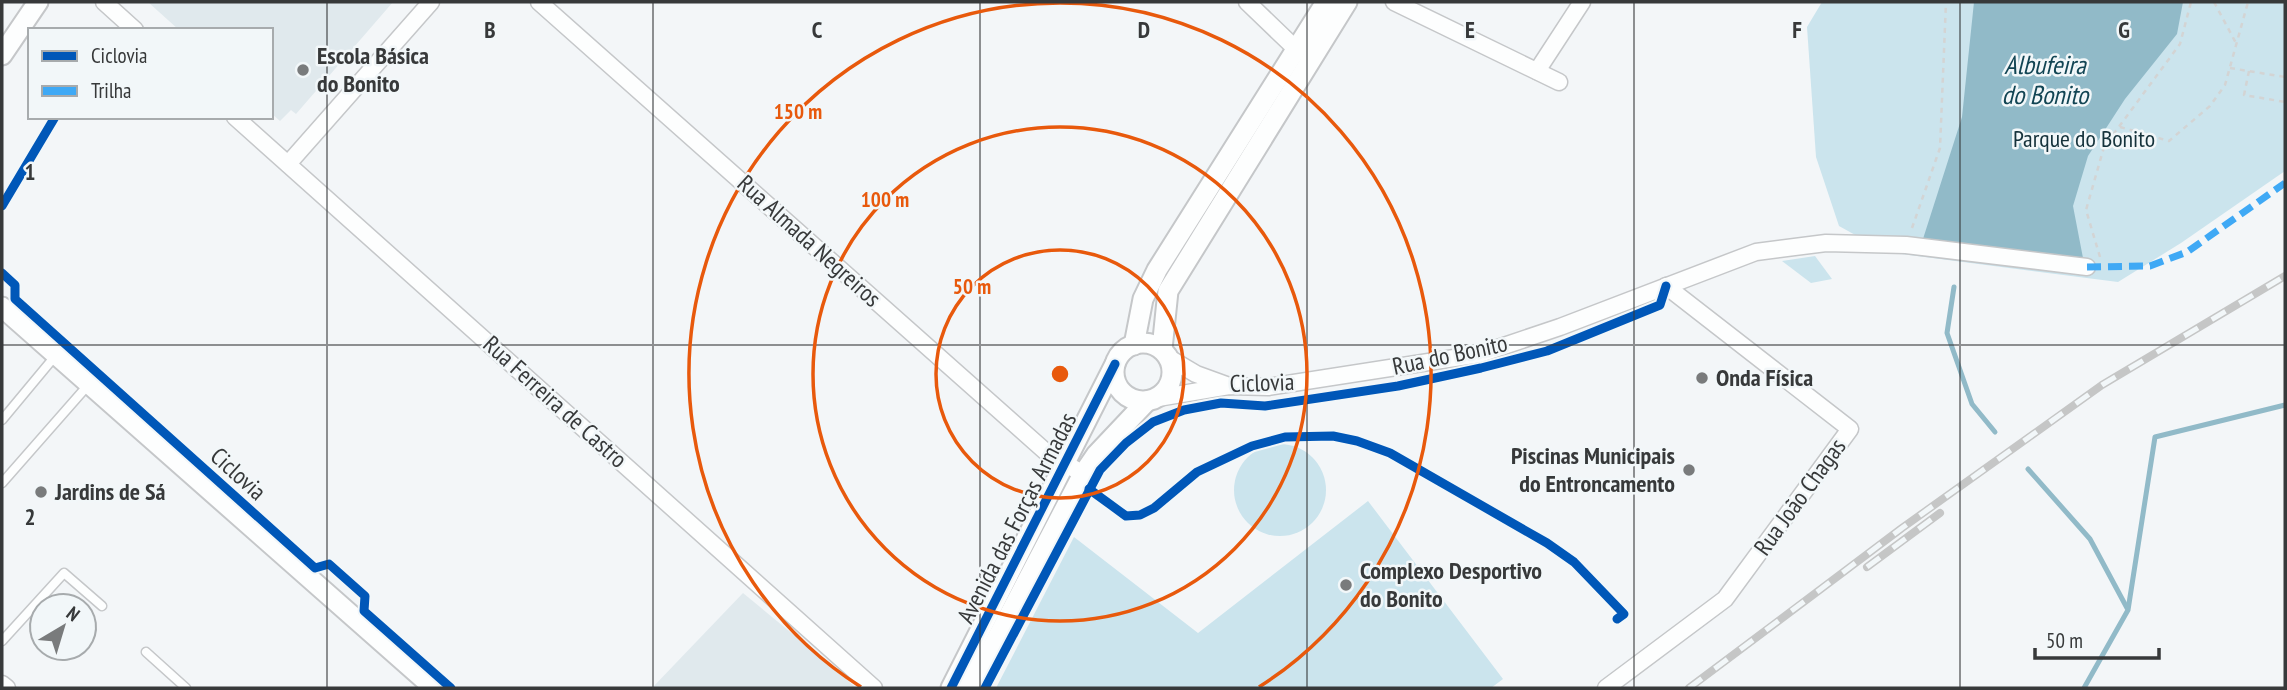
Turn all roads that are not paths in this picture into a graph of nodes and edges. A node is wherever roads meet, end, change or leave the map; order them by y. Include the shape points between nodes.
1 (38, 2) edge
2 (104, 2) edge
3 (431, 2) edge
4 (539, 2) edge
5 (1247, 2) edge
6 (1326, 2) edge
7 (1346, 2) edge
8 (1394, 2) edge
9 (1582, 2) edge
10 (133, 28) edge
11 (4, 48) edge
12 (1296, 48) junction
13 (1537, 71) junction
14 (1559, 82) dead end
15 (237, 119) edge
16 (288, 164) junction
17 (2095, 267) road end
18 (1666, 286) junction
19 (2, 307) edge
20 (1135, 345) junction
21 (1165, 354) junction
22 (56, 355) junction
23 (1115, 364) junction
24 (89, 384) junction
25 (1229, 386) junction
26 (1152, 400) junction
27 (2, 420) edge
28 (1065, 464) junction
29 (1083, 474) junction
30 (2, 483) edge
31 (102, 606) dead end
32 (2, 641) edge
33 (146, 652) dead end
34 (2, 684) edge
35 (6, 688) edge
36 (186, 688) edge
37 (435, 688) edge
38 (874, 688) edge
39 (951, 688) edge
40 (971, 688) edge
41 (1606, 688) edge

1 - 11 street
2 - 10 street
3 - 16 street
4 - 28 street, Rua Almada Negreiros via 1046,452
5 - 12 street
6 - 12 street
7 - 21 street via 1168,291
8 - 13 street
9 - 13 street
12 - 20 street via 1143,299
13 - 14 street
15 - 16 street, Rua Ferreira de Castro
16 - 38 street, Rua Ferreira de Castro
17 - 18 street, Rua do Bonito via 1906,244 1826,243 1756,252
18 - 25 street, Rua do Bonito via 1479,354 1268,387
18 - 41 street, Rua João Chagas via 1850,429 1725,599
19 - 22 street
20 - 21 street via 1144,343
20 - 23 street
21 - 25 street, Rua do Bonito via 1196,374
21 - 26 street via 1170,385
22 - 24 street
22 - 27 lane
23 - 26 street via 1121,391 1138,401
23 - 28 street, Avenida das Forças Armadas
24 - 30 lane
24 - 37 street
25 - 26 street, Rua do Bonito
26 - 29 street, Avenida das Forças Armadas
28 - 29 street, Rua Almada Negreiros
28 - 39 street, Avenida das Forças Armadas
29 - 40 street, Avenida das Forças Armadas
31 - 32 lane via 64,573
33 - 36 lane
34 - 35 street

